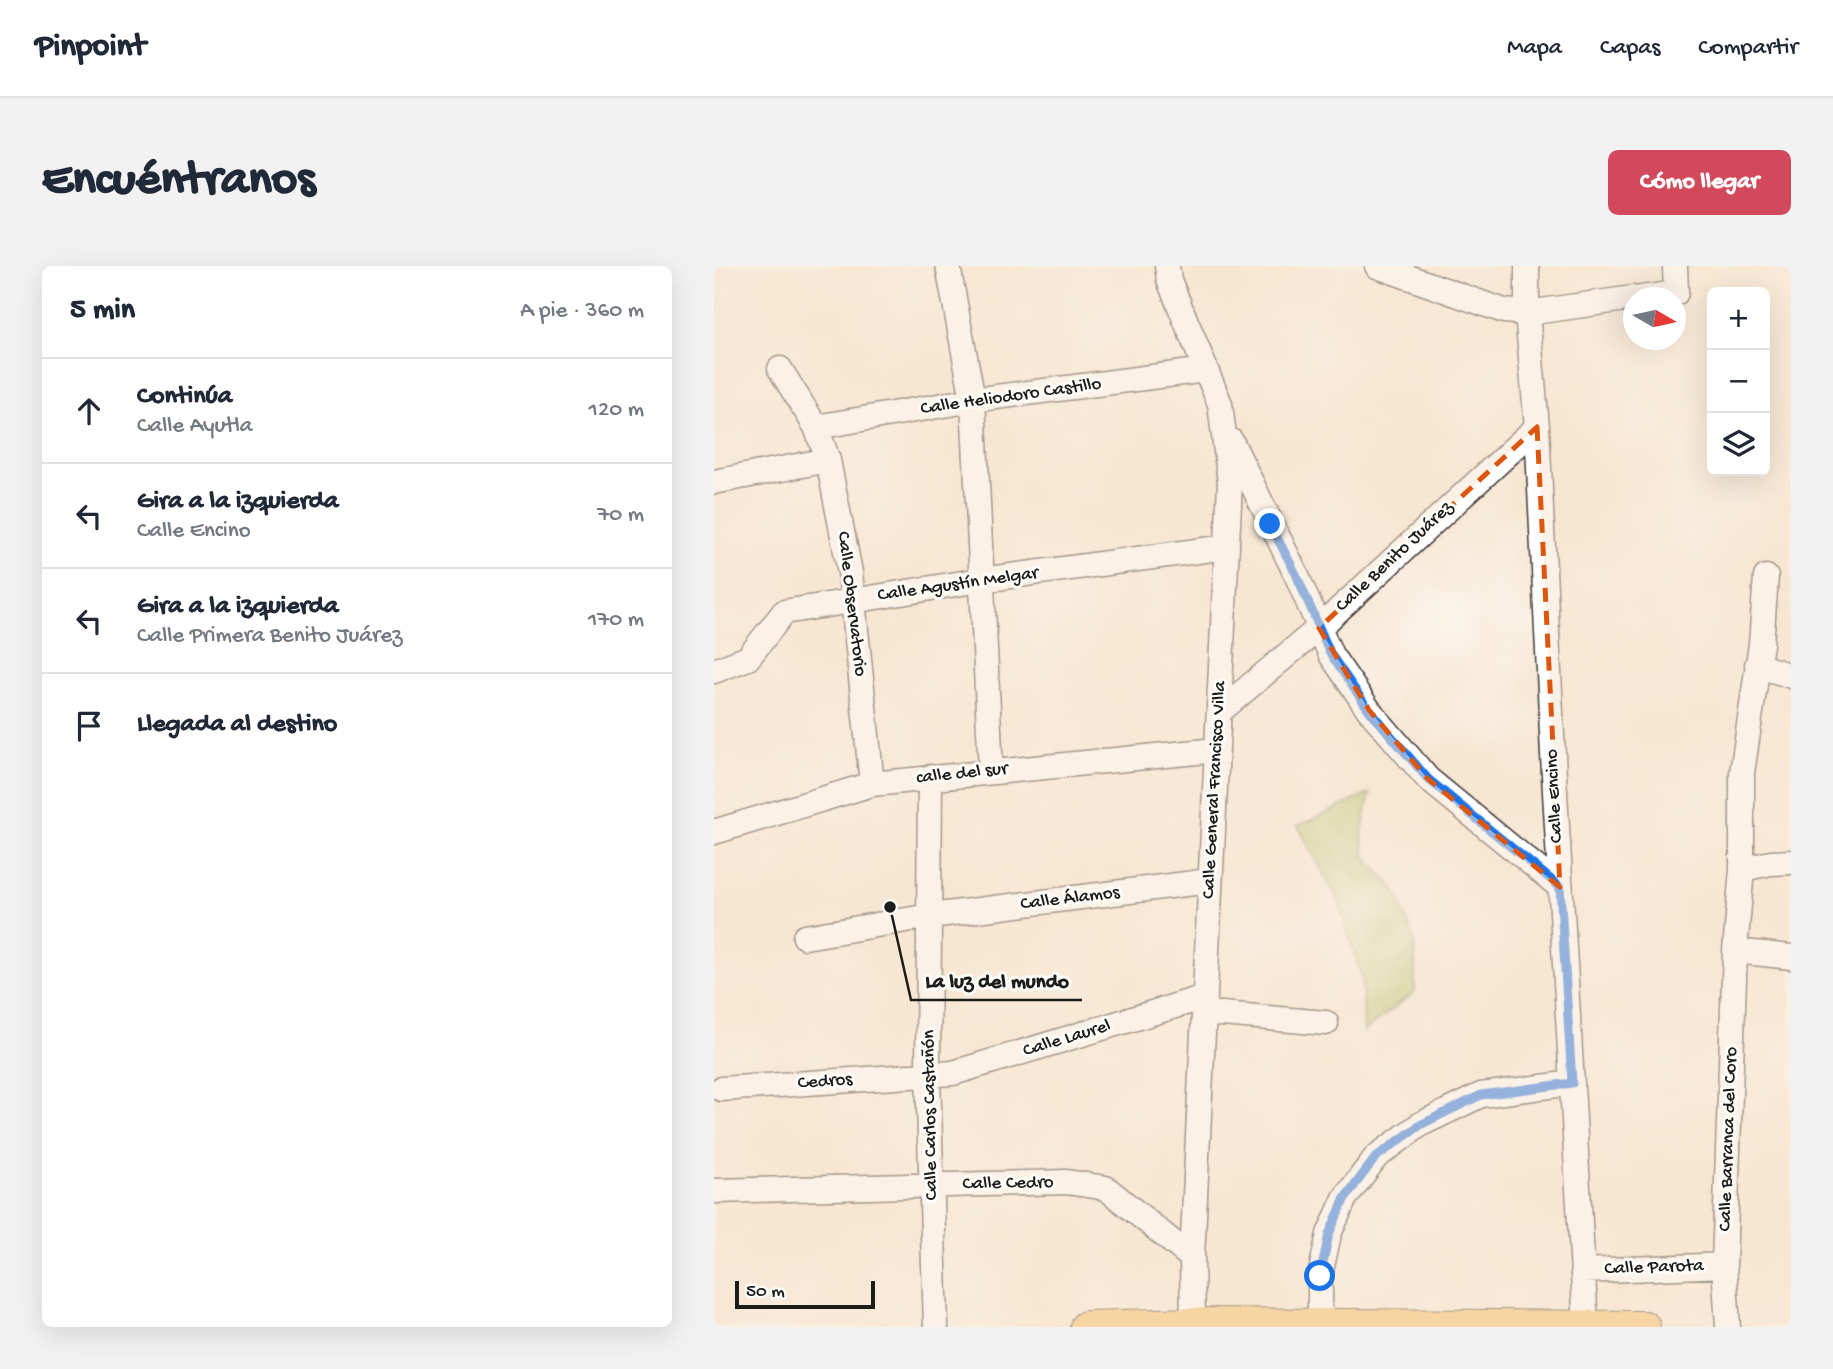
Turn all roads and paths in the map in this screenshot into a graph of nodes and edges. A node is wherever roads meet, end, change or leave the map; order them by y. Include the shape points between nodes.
1 (948, 266) edge
2 (1167, 266) edge
3 (1377, 266) edge
4 (1527, 266) edge
5 (1675, 266) edge
6 (1676, 287) edge
7 (1623, 300) edge
8 (1527, 313) junction
9 (780, 369) dead end
10 (1206, 370) junction
11 (973, 400) junction
12 (1222, 422) junction
13 (816, 427) junction
14 (1537, 427) junction
15 (828, 460) junction
16 (714, 482) edge
17 (1227, 547) junction
18 (1766, 577) dead end
19 (981, 580) junction
20 (853, 600) junction
21 (1319, 628) junction
22 (1758, 665) junction
23 (714, 671) edge
24 (1791, 676) edge
25 (1219, 712) junction
26 (1217, 750) junction
27 (991, 772) junction
28 (930, 777) junction
29 (872, 784) junction
30 (714, 832) edge
31 (1791, 862) edge
32 (1741, 869) junction
33 (1210, 881) junction
34 (1560, 887) junction
35 (930, 916) junction
36 (805, 937) dead end
37 (1735, 951) junction
38 (1791, 957) edge
39 (1204, 1006) junction
40 (1326, 1023) dead end
41 (928, 1075) junction
42 (1572, 1083) junction
43 (721, 1088) dead end
44 (932, 1186) junction
45 (714, 1191) edge
46 (1192, 1258) junction
47 (1724, 1265) junction
48 (1583, 1271) junction
49 (1193, 1324) junction
50 (1320, 1326) edge
51 (1586, 1326) edge
52 (936, 1327) edge
53 (1086, 1327) edge
54 (1644, 1327) edge
55 (1728, 1327) edge

1 - 11 street
2 - 10 street, Calle General Francisco Villa
3 - 8 street via 1485,306
4 - 8 street, Calle Encino
5 - 6 street
7 - 8 street
8 - 14 street, Calle Encino
9 - 13 street, Calle Observatorio
10 - 11 street, Calle Heliodoro Castillo
10 - 12 street, Calle General Francisco Villa
11 - 13 street, Calle Heliodoro Castillo
11 - 19 street
12 - 17 street, Calle General Francisco Villa via 1230,483
12 - 21 street
13 - 15 street, Calle Observatorio
14 - 21 street, Calle Benito Juárez
14 - 34 street, Calle Encino
15 - 16 street
15 - 20 street, Calle Observatorio
17 - 19 street, Calle Agustín Melgar
17 - 25 street, Calle General Francisco Villa
18 - 22 street, Calle Barranca del Coro
19 - 20 street, Calle Agustín Melgar
19 - 27 street
20 - 23 street, Calle Agustín Melgar via 784,612 748,658
20 - 29 street, Calle Observatorio
21 - 25 street, Calle Benito Juárez
21 - 34 street via 1331,655 1369,710 1428,779
22 - 24 street
22 - 32 street, Calle Barranca del Coro via 1742,773
25 - 26 street, Calle General Francisco Villa
26 - 27 street, calle del sur
26 - 33 street, Calle General Francisco Villa
27 - 28 street, calle del sur
28 - 29 street, calle del sur
28 - 35 street, Calle Carlos Castañón
29 - 30 street, calle del sur
31 - 32 street
32 - 37 street, Calle Barranca del Coro
33 - 35 street, Calle Álamos
33 - 39 street, Calle General Francisco Villa
34 - 42 street, Calle Encino
35 - 36 street, Calle Álamos
35 - 41 street, Calle Carlos Castañón
37 - 38 street
37 - 47 street, Calle Barranca del Coro
39 - 40 street, Calle Laurel via 1222,1014
39 - 41 street, Calle Laurel via 953,1073
39 - 46 street, Calle General Francisco Villa
41 - 43 street, Cedros
41 - 44 street, Calle Carlos Castañón
42 - 48 street, Calle Encino
42 - 50 street via 1481,1095 1422,1124 1376,1157 1345,1198 1329,1234 1320,1276
44 - 45 street, Calle Cedro
44 - 46 street, Calle Cedro via 1067,1182 1106,1188
44 - 52 street, Calle Carlos Castañón
46 - 49 street, Calle General Francisco Villa
47 - 48 street, Calle Parota
47 - 55 street, Calle Barranca del Coro
48 - 51 street, Calle Encino
49 - 50 main road
49 - 53 main road
50 - 51 main road
51 - 54 main road

